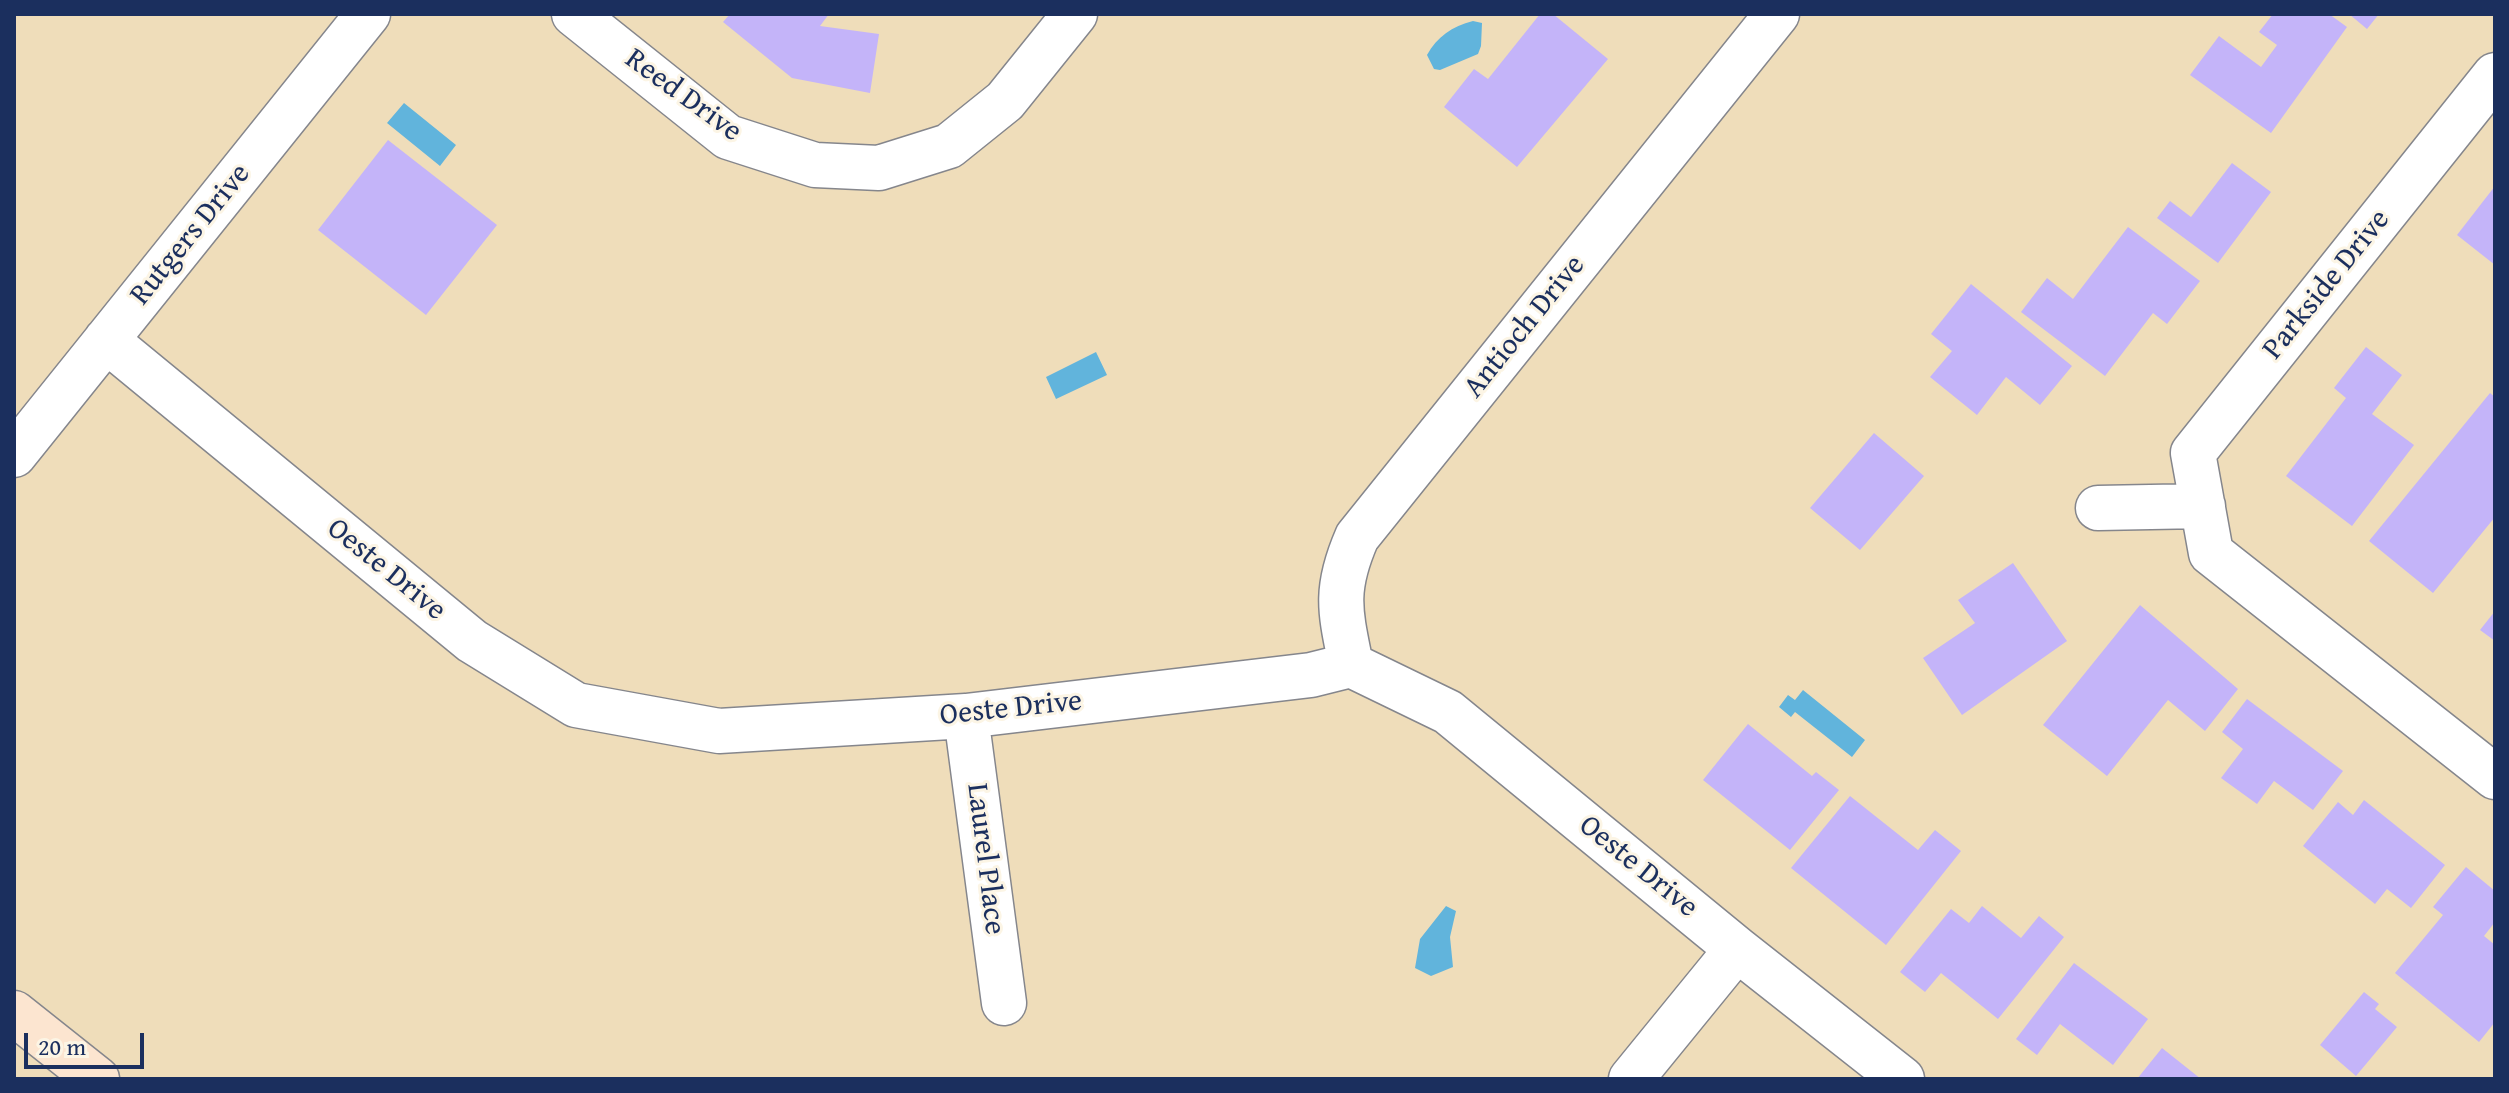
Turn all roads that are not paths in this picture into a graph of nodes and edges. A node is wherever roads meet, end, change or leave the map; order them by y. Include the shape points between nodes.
1 (368, 14) edge
2 (574, 14) edge
3 (1075, 14) edge
4 (1777, 14) edge
5 (2495, 75) edge
6 (106, 340) junction
7 (14, 455) edge
8 (2203, 506) junction
9 (2098, 508) dead end
10 (1351, 665) junction
11 (966, 716) junction
12 (2495, 777) edge
13 (1737, 949) junction
14 (1004, 1003) dead end
15 (14, 1013) edge
16 (97, 1079) edge
17 (1631, 1079) edge
18 (1902, 1079) edge

1 - 6 street, Rutgers Drive
2 - 3 street, Reed Drive via 728,137 815,165 879,168 949,146 1005,101
4 - 10 street, Antioch Drive via 1357,537 1345,565 1339,608
5 - 8 street, Parkside Drive via 2193,453
6 - 7 street, Rutgers Drive
6 - 11 street, Oeste Drive via 472,641 576,705 719,731
8 - 9 street
8 - 12 street, Parkside Drive via 2211,553
10 - 11 street, Oeste Drive via 1311,675
10 - 13 street, Oeste Drive via 1448,712
11 - 14 street, Laurel Place
13 - 17 street
13 - 18 street, Oeste Drive
15 - 16 main road

